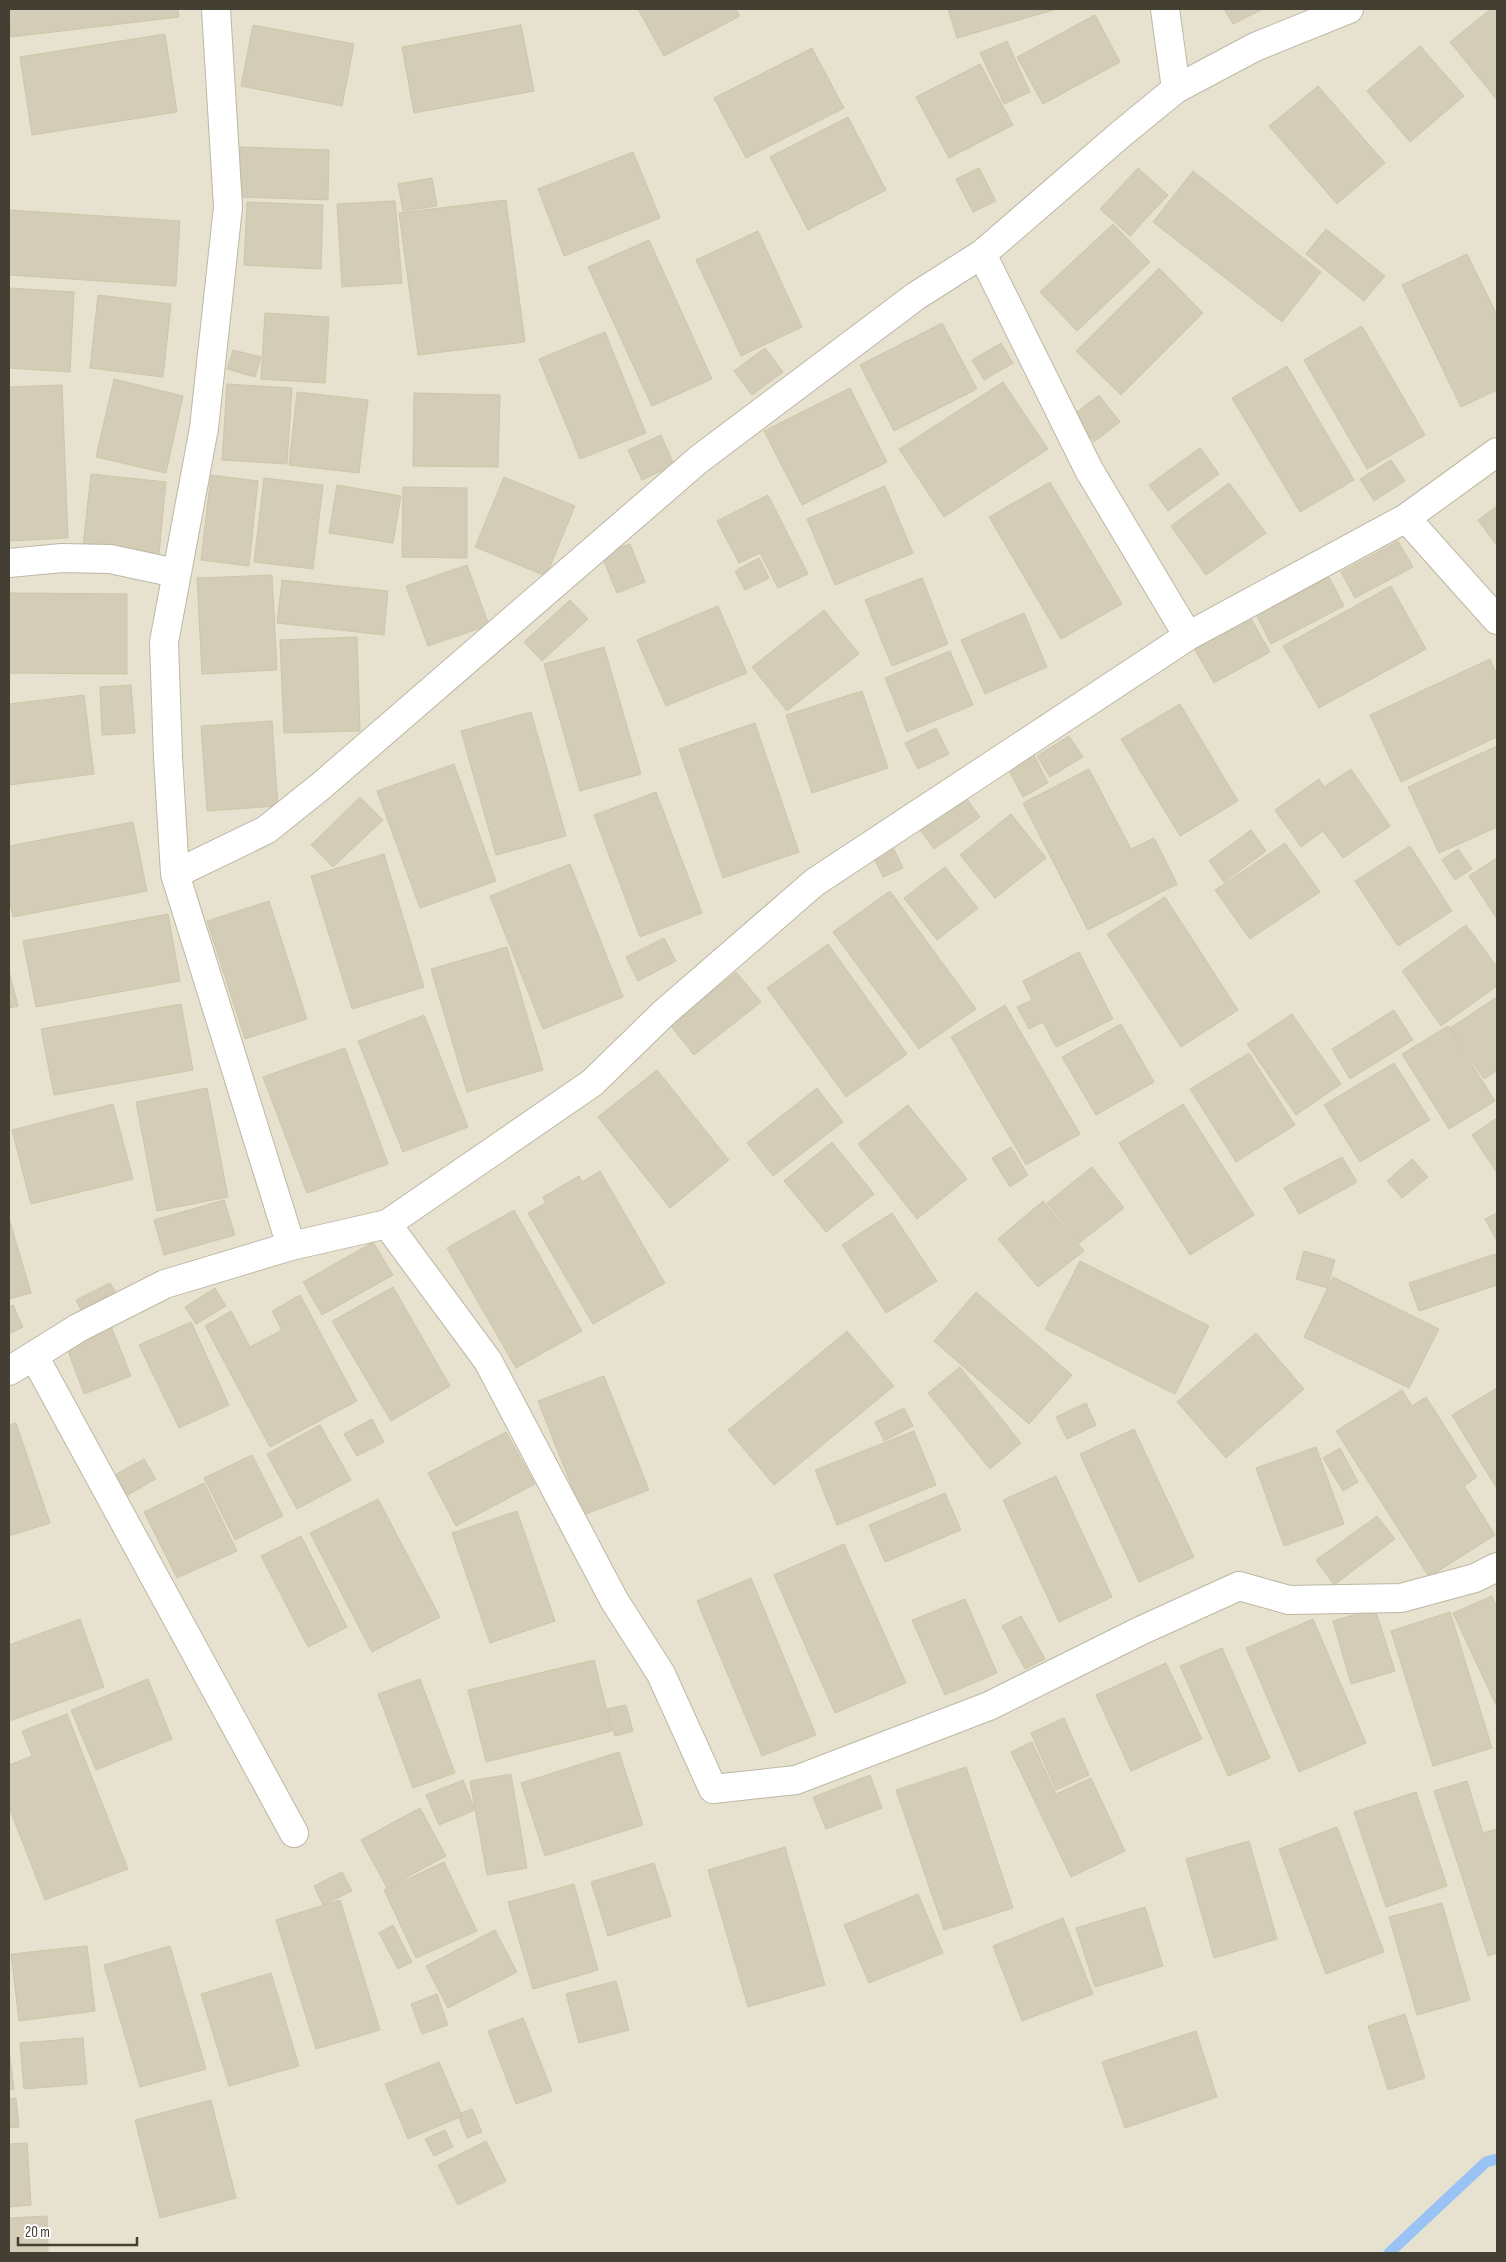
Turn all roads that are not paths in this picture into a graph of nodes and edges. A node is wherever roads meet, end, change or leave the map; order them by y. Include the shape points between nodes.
1 (216, 9) edge
2 (1165, 9) edge
3 (1350, 9) edge
4 (1176, 89) junction
5 (982, 254) junction
6 (1497, 452) edge
7 (1406, 518) junction
8 (9, 563) edge
9 (176, 573) junction
10 (1497, 620) edge
11 (1188, 636) junction
12 (175, 874) junction
13 (388, 1224) junction
14 (291, 1246) junction
15 (34, 1356) junction
16 (9, 1372) edge
17 (1497, 1567) edge
18 (294, 1833) dead end

1 - 9 street via 228,207 204,428
2 - 4 street
3 - 4 street via 1254,47
4 - 5 street
5 - 11 street via 1089,470
5 - 12 street via 916,296 698,460 322,786 266,830
6 - 7 street
7 - 10 street
7 - 11 street
8 - 9 street via 62,558 110,560
9 - 12 street via 164,642
11 - 13 street via 815,882 665,1012 592,1083
12 - 14 street
13 - 14 street
13 - 17 street via 488,1360 614,1600 661,1674 713,1789 796,1780 989,1706 1239,1586 1289,1600 1401,1598 1475,1578
14 - 15 street via 165,1284 78,1328
15 - 16 street
15 - 18 street

